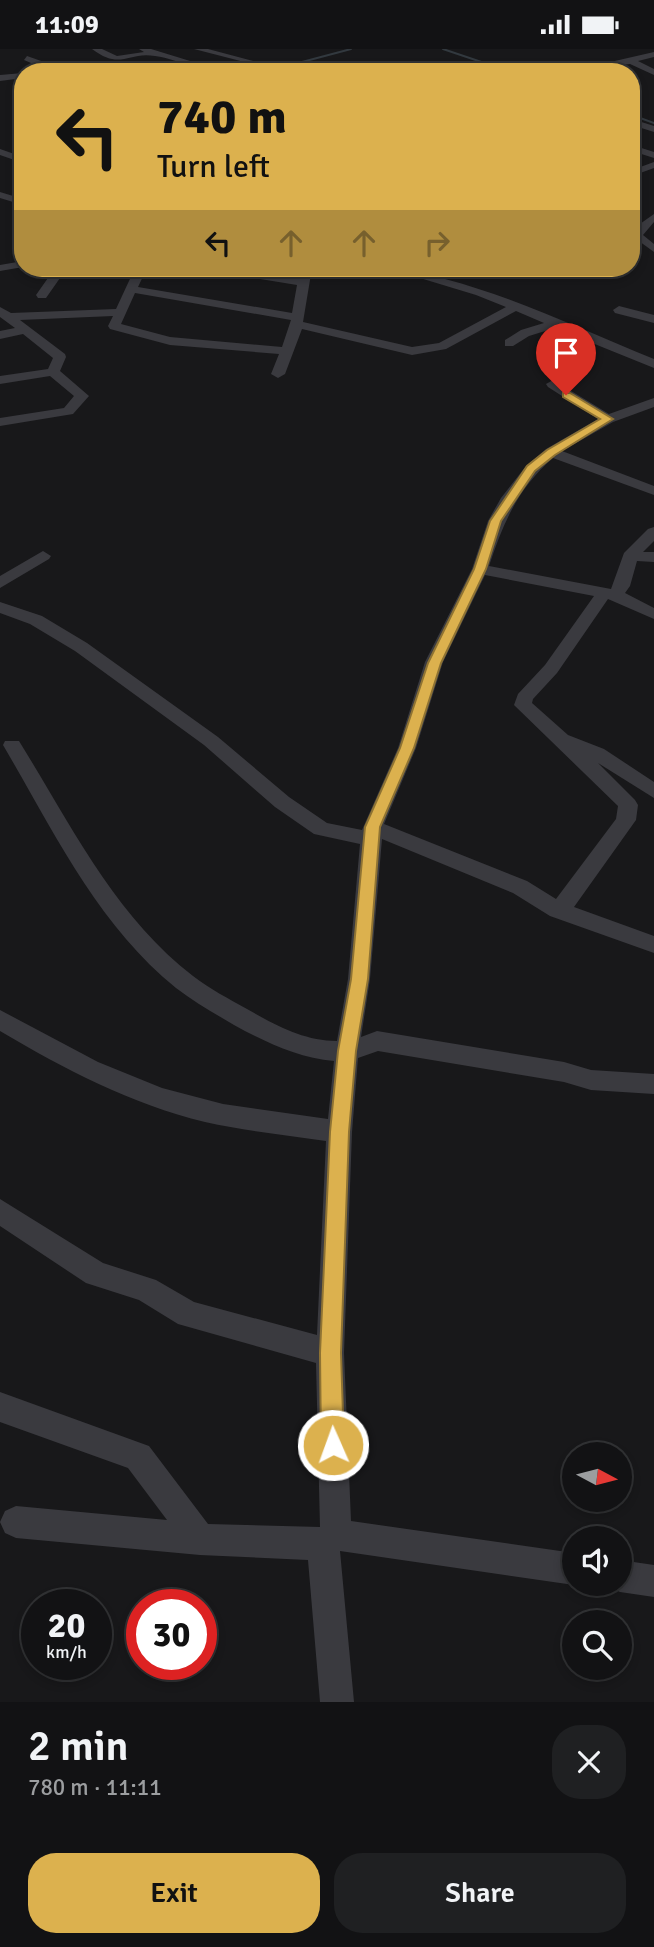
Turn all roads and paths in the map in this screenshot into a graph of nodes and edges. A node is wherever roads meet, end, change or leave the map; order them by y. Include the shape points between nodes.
1 (96, 49) edge
2 (143, 49) edge
3 (198, 49) edge
4 (225, 49) edge
5 (281, 49) edge
6 (290, 49) edge
7 (214, 52) junction
8 (154, 53) junction
9 (654, 54) edge
10 (27, 58) dead end
11 (631, 61) junction
12 (39, 63) edge
13 (183, 63) edge
14 (256, 63) edge
15 (618, 63) edge
16 (635, 63) edge
17 (654, 130) edge
18 (641, 135) dead end
19 (654, 217) edge
20 (640, 230) edge
21 (640, 238) edge
22 (654, 249) edge
23 (55, 277) edge
24 (136, 277) edge
25 (267, 277) edge
26 (305, 277) edge
27 (433, 277) edge
28 (304, 283) junction
29 (130, 289) junction
30 (42, 295) dead end
31 (517, 306) junction
32 (619, 310) dead end
33 (121, 311) junction
34 (5, 314) edge
35 (654, 319) edge
36 (297, 320) junction
37 (554, 324) junction
38 (26, 330) junction
39 (0, 335) edge
40 (509, 343) dead end
41 (287, 351) junction
42 (654, 364) edge
43 (53, 372) junction
44 (278, 374) dead end
45 (0, 380) edge
46 (553, 384) dead end
47 (654, 401) edge
48 (608, 419) junction
49 (0, 422) edge
50 (551, 452) junction
51 (654, 491) edge
52 (654, 532) edge
53 (43, 556) dead end
54 (630, 556) junction
55 (654, 557) edge
56 (480, 569) junction
57 (0, 583) edge
58 (609, 594) junction
59 (0, 607) edge
60 (654, 614) edge
61 (552, 734) junction
62 (12, 745) dead end
63 (654, 791) edge
64 (372, 833) junction
65 (558, 910) junction
66 (654, 945) edge
67 (0, 1019) edge
68 (347, 1051) junction
69 (654, 1084) edge
70 (339, 1132) junction
71 (0, 1211) edge
72 (330, 1353) junction
73 (0, 1407) edge
74 (16, 1522) dead end
75 (200, 1539) junction
76 (329, 1540) junction
77 (562, 1568) edge
78 (632, 1578) edge
79 (654, 1581) edge
80 (337, 1702) edge

1 - 8 street via 116,59
2 - 8 street
3 - 7 street
4 - 7 street
5 - 6 street
7 - 14 street
8 - 13 street
9 - 11 street
10 - 12 street
11 - 15 street
11 - 16 street
17 - 18 street
19 - 20 street
21 - 22 street
23 - 30 street
24 - 29 street
25 - 28 street
26 - 28 street
27 - 31 street
28 - 36 street
29 - 33 street
29 - 36 street
31 - 36 street via 442,346 412,351
31 - 37 street
32 - 35 street
33 - 34 street
33 - 41 street via 114,326 170,341
34 - 38 street
36 - 41 street
37 - 40 street
37 - 42 street
38 - 39 street
38 - 43 street via 60,357
41 - 44 street
43 - 45 street
43 - 49 street via 82,396 68,411
46 - 48 street
47 - 48 street
48 - 50 street
50 - 51 street
50 - 56 street via 509,498
52 - 54 street
53 - 57 street
54 - 55 street
54 - 58 street via 622,586
56 - 58 street
56 - 64 street via 434,663 407,748
58 - 60 street
58 - 61 street via 523,698 527,712
59 - 64 street via 36,620 81,647 211,741 321,829
61 - 63 street via 597,753
61 - 65 street via 615,789 629,810 572,897
62 - 68 street via 99,886 129,927 174,974 293,1045
64 - 65 street via 520,887
64 - 68 street via 359,979
65 - 66 street
67 - 70 street via 58,1054 152,1095 222,1114
68 - 69 street via 377,1041 591,1080
68 - 70 street
70 - 72 street
71 - 72 street via 96,1274 146,1289 188,1314
72 - 76 street
73 - 75 street via 138,1457
74 - 75 street
75 - 76 street
76 - 77 street
76 - 80 street
78 - 79 street

